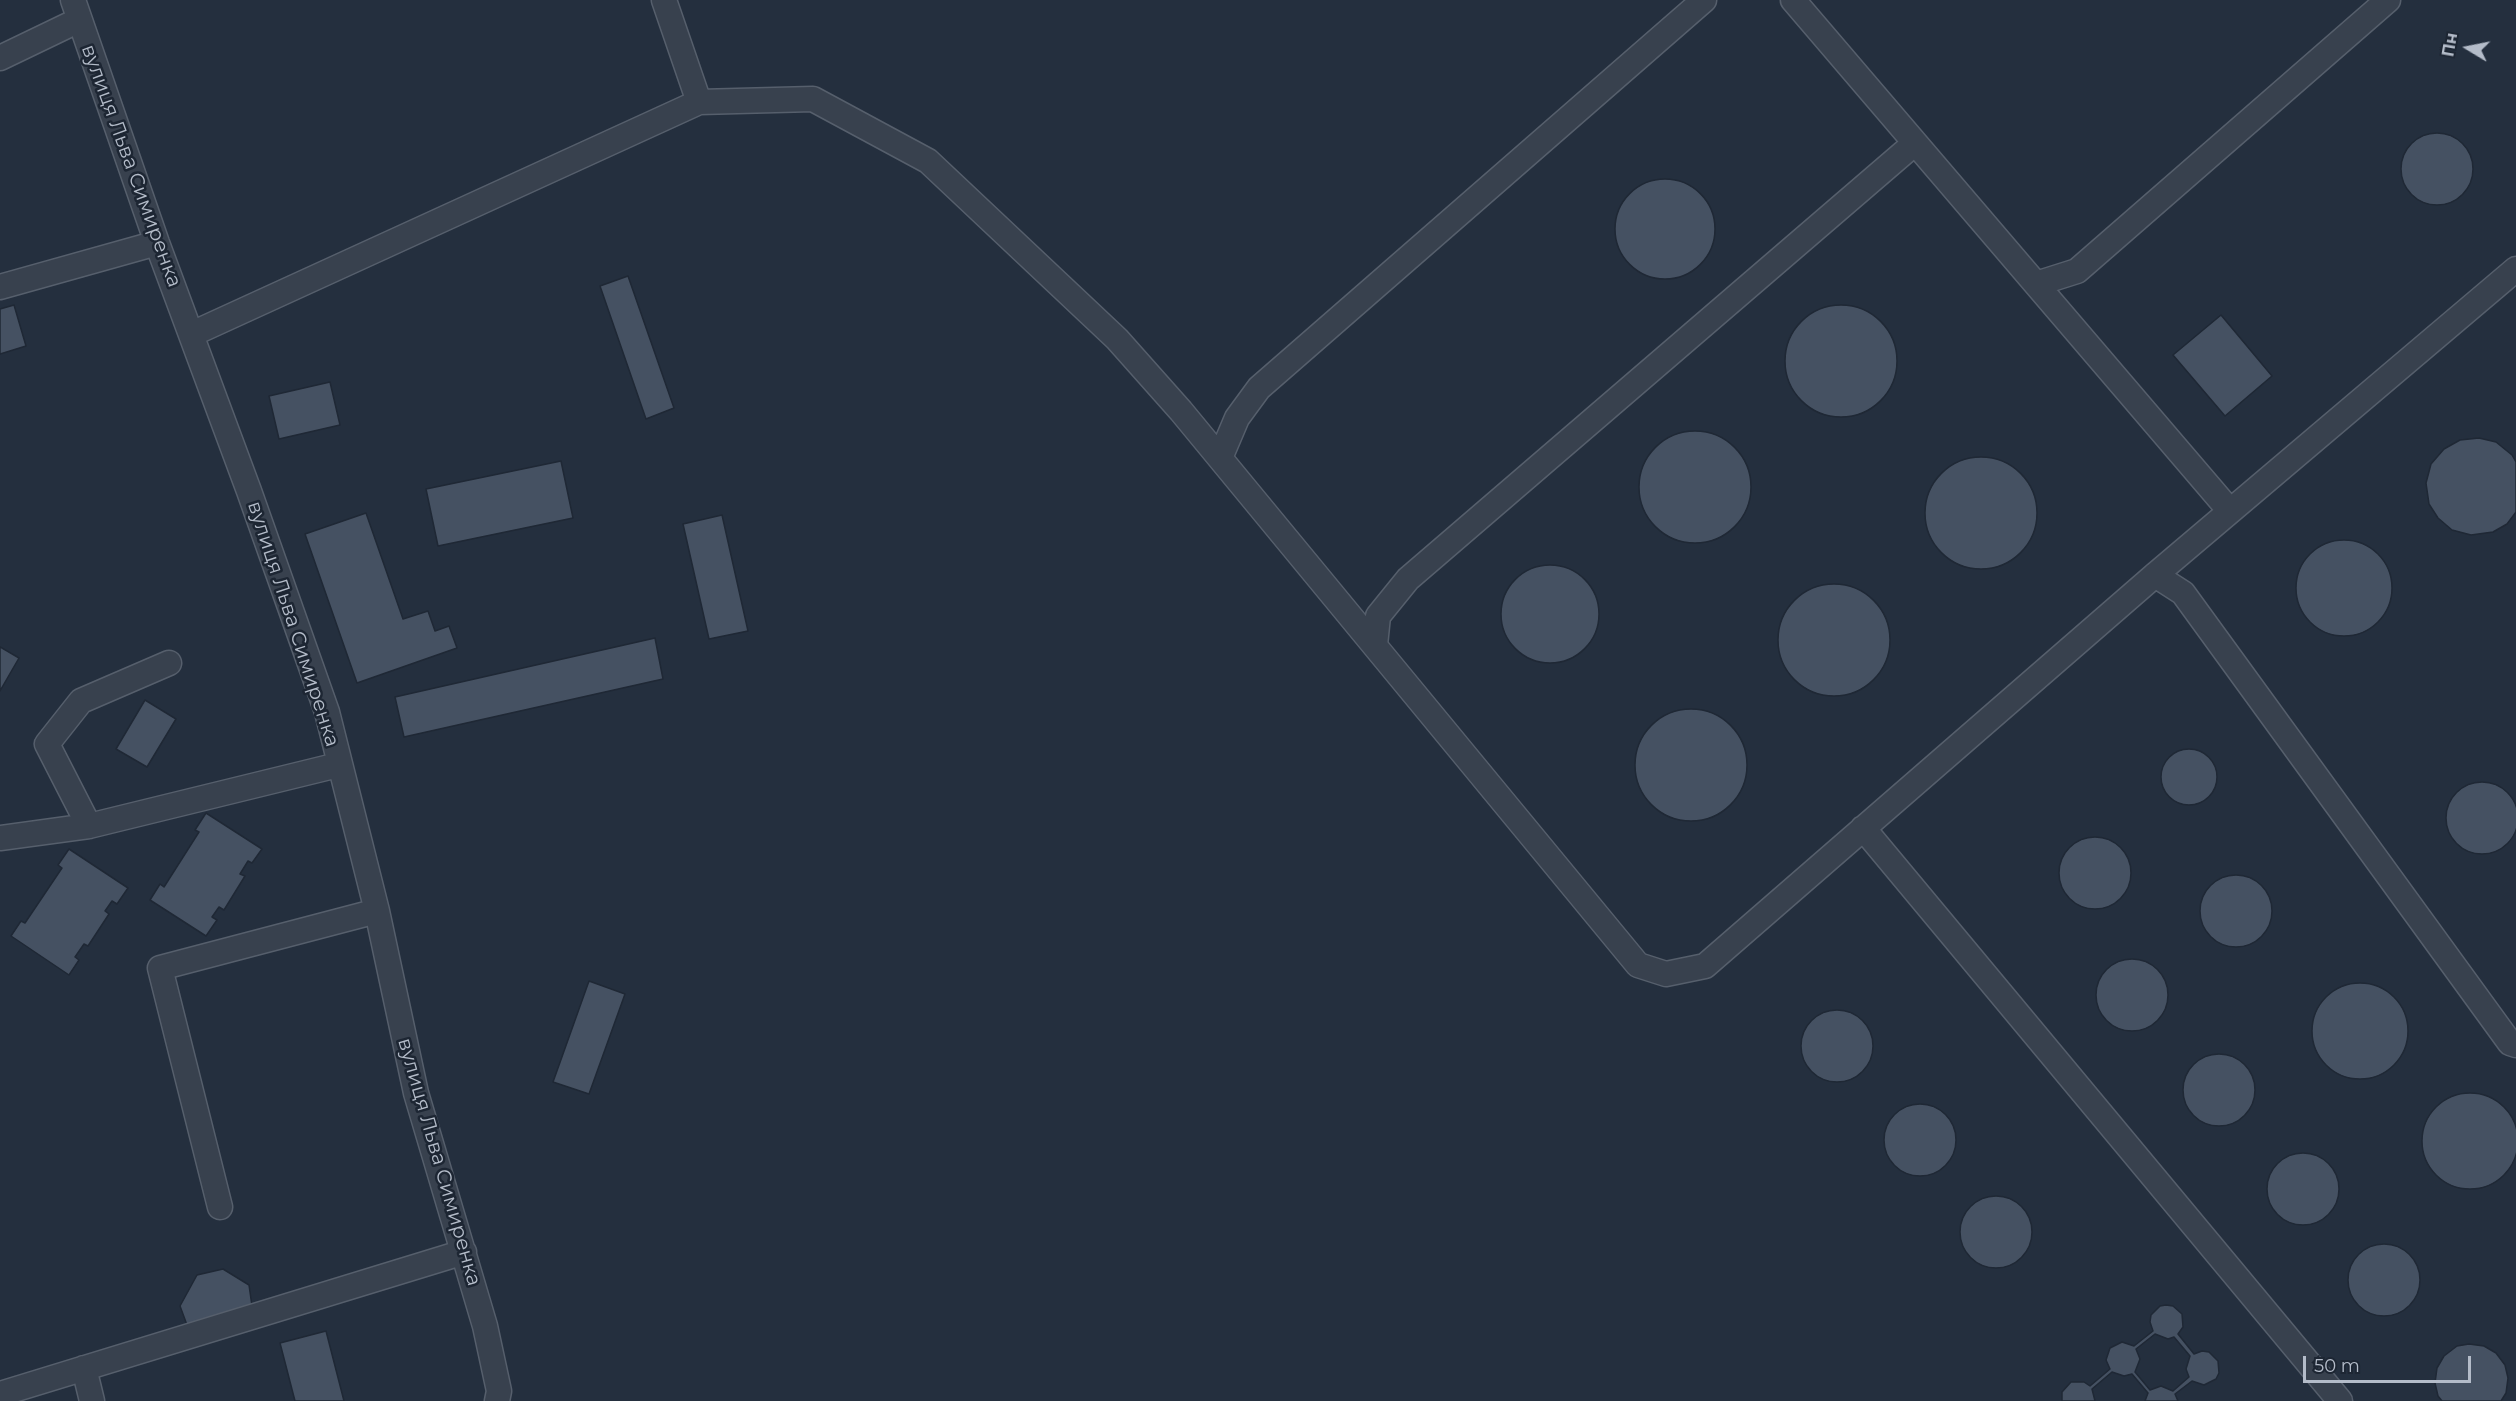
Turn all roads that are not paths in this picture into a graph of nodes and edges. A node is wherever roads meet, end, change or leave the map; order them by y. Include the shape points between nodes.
1 (664, 0) edge
2 (1704, 0) edge
3 (1793, 0) edge
4 (2388, 0) edge
5 (76, 10) edge
6 (0, 58) edge
7 (699, 102) junction
8 (1915, 142) junction
9 (157, 243) junction
10 (2516, 268) edge
11 (2036, 284) junction
12 (0, 287) edge
13 (192, 334) junction
14 (1220, 458) junction
15 (2230, 511) junction
16 (2155, 575) junction
17 (1375, 645) junction
18 (169, 663) dead end
19 (339, 765) junction
20 (89, 826) junction
21 (1863, 828) junction
22 (0, 838) edge
23 (376, 911) junction
24 (2516, 1045) edge
25 (220, 1207) dead end
26 (464, 1252) junction
27 (84, 1368) junction
28 (0, 1394) edge
29 (92, 1401) edge
30 (497, 1401) edge
31 (2340, 1401) edge

1 - 7 street
2 - 14 street via 1259,388 1237,418
3 - 8 street
4 - 11 street via 2077,271
5 - 6 street
5 - 9 street, вулиця Льва Симиренка
7 - 13 street
7 - 14 street via 813,99 928,161 1117,339
8 - 11 street
8 - 17 street via 1408,579 1378,616
9 - 12 street
9 - 13 street, вулиця Льва Симиренка
10 - 15 street
11 - 15 street
13 - 19 street, вулиця Льва Симиренка via 327,712
14 - 17 street
15 - 16 street
16 - 21 street
16 - 24 street via 2183,593 2510,1043
17 - 21 street via 1638,965 1666,974 1705,966
18 - 20 street via 81,701 46,744
19 - 20 street
19 - 23 street, вулиця Льва Симиренка
20 - 22 street
21 - 31 street
23 - 25 street via 160,968
23 - 26 street, вулиця Льва Симиренка via 416,1093
26 - 27 street
26 - 30 street, вулиця Льва Симиренка via 486,1326 499,1391
27 - 28 street
27 - 29 street

